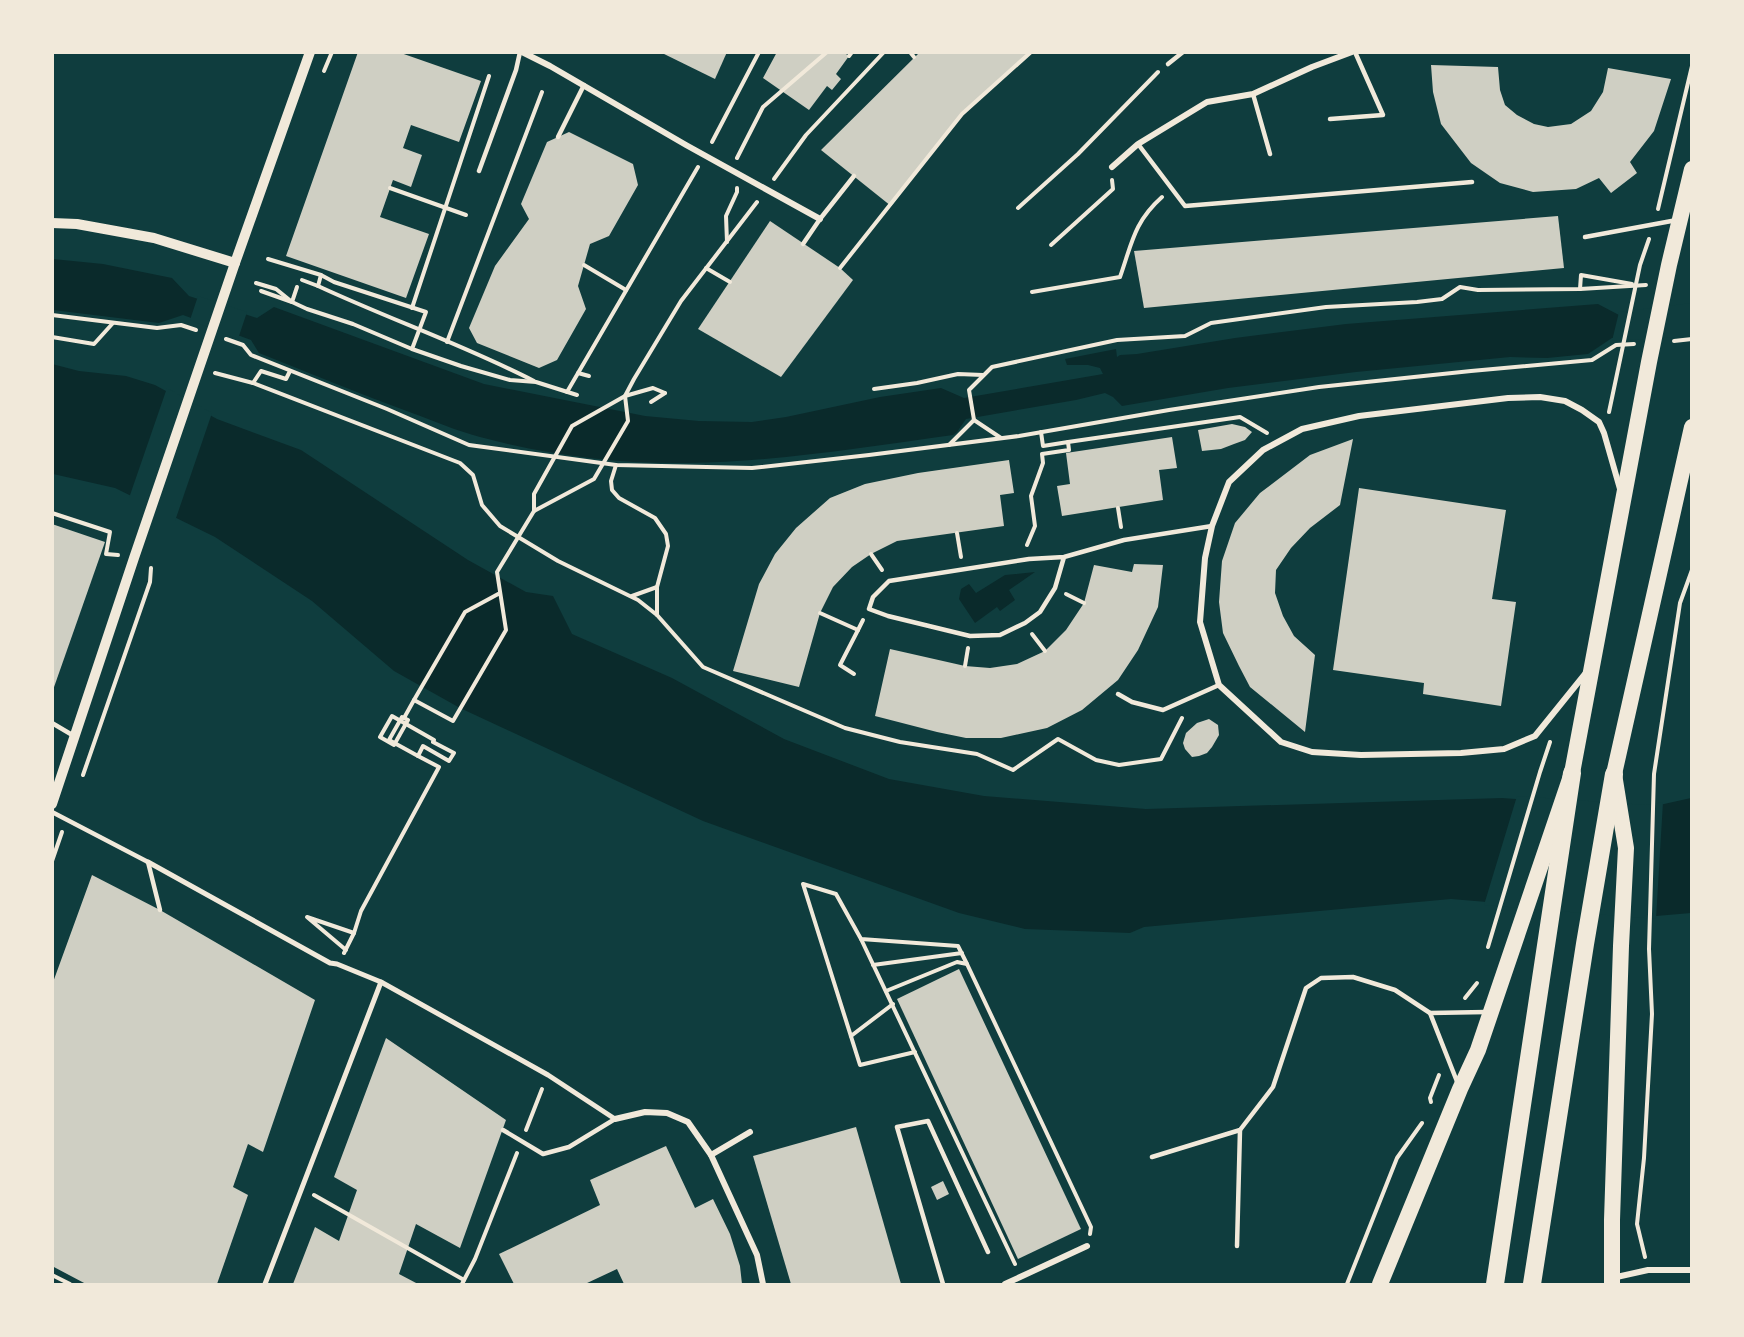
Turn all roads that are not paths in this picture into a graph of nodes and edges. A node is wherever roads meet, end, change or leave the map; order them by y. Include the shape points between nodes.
1 (310, 52) edge
2 (521, 52) edge
3 (1183, 52) edge
4 (1354, 52) edge
5 (1176, 55) edge
6 (1168, 64) road end
7 (584, 85) junction
8 (1253, 94) junction
9 (1330, 119) dead end
10 (558, 137) dead end
11 (1138, 144) junction
12 (1270, 154) dead end
13 (1112, 167) road end
14 (1692, 169) edge
15 (479, 171) dead end
16 (854, 176) dead end
17 (1472, 182) dead end
18 (820, 219) junction
19 (1680, 220) junction
20 (52, 223) edge
21 (1585, 237) dead end
22 (803, 244) dead end
23 (235, 262) junction
24 (1692, 427) edge
25 (1623, 498) junction
26 (1212, 526) junction
27 (1064, 557) junction
28 (1594, 664) junction
29 (1219, 685) junction
30 (1118, 694) dead end
31 (52, 723) edge
32 (74, 735) junction
33 (1572, 772) junction
34 (1614, 774) junction
35 (52, 804) edge
36 (52, 812) edge
37 (148, 862) junction
38 (160, 910) dead end
39 (381, 982) junction
40 (1492, 1012) junction
41 (1430, 1013) junction
42 (1460, 1089) junction
43 (615, 1119) junction
44 (503, 1130) dead end
45 (1240, 1130) junction
46 (750, 1132) dead end
47 (711, 1155) junction
48 (1152, 1157) dead end
49 (1087, 1246) road end
50 (1237, 1246) dead end
51 (988, 1252) dead end
52 (1692, 1270) edge
53 (1612, 1281) edge
54 (265, 1284) edge
55 (763, 1284) edge
56 (943, 1284) edge
57 (1005, 1284) edge
58 (1380, 1284) edge
59 (1495, 1284) edge
60 (1532, 1284) edge

1 - 23 street
2 - 7 street
2 - 15 lane
3 - 5 lane
4 - 8 street
4 - 9 lane via 1383,115
5 - 6 lane
7 - 10 lane
7 - 18 street
8 - 11 street via 1207,102
8 - 12 lane
11 - 13 street
11 - 17 lane via 1185,206
14 - 19 highway
16 - 18 lane
18 - 22 lane
19 - 21 lane
19 - 25 highway
20 - 23 street via 154,238
23 - 32 street
24 - 34 highway
25 - 26 street via 1599,422 1565,401 1508,398 1359,416 1302,429 1263,450 1229,482
25 - 28 highway
26 - 27 lane via 1124,540
26 - 29 street via 1200,622
27 - 27 lane via 889,581 873,597 868,609 970,636 1000,635 1040,612 1055,588
28 - 29 street via 1535,736 1504,749 1461,753 1312,752 1281,742
28 - 33 highway
29 - 30 lane via 1163,710
31 - 32 lane
32 - 35 street
33 - 40 highway
33 - 59 highway
34 - 53 highway via 1626,848
34 - 60 highway
36 - 37 lane
37 - 38 lane
37 - 39 street via 330,963
39 - 43 street via 548,1075
39 - 54 street
40 - 41 lane
40 - 42 highway
41 - 42 lane
41 - 45 lane via 1395,990 1353,977 1321,978 1306,988 1273,1087
42 - 58 highway
43 - 44 lane via 569,1147 543,1154
43 - 47 street via 645,1112 666,1113 688,1122
45 - 48 lane
45 - 50 lane
46 - 47 street
47 - 55 street via 757,1255
49 - 57 street
51 - 56 lane via 928,1121 897,1126
52 - 53 street via 1648,1270

